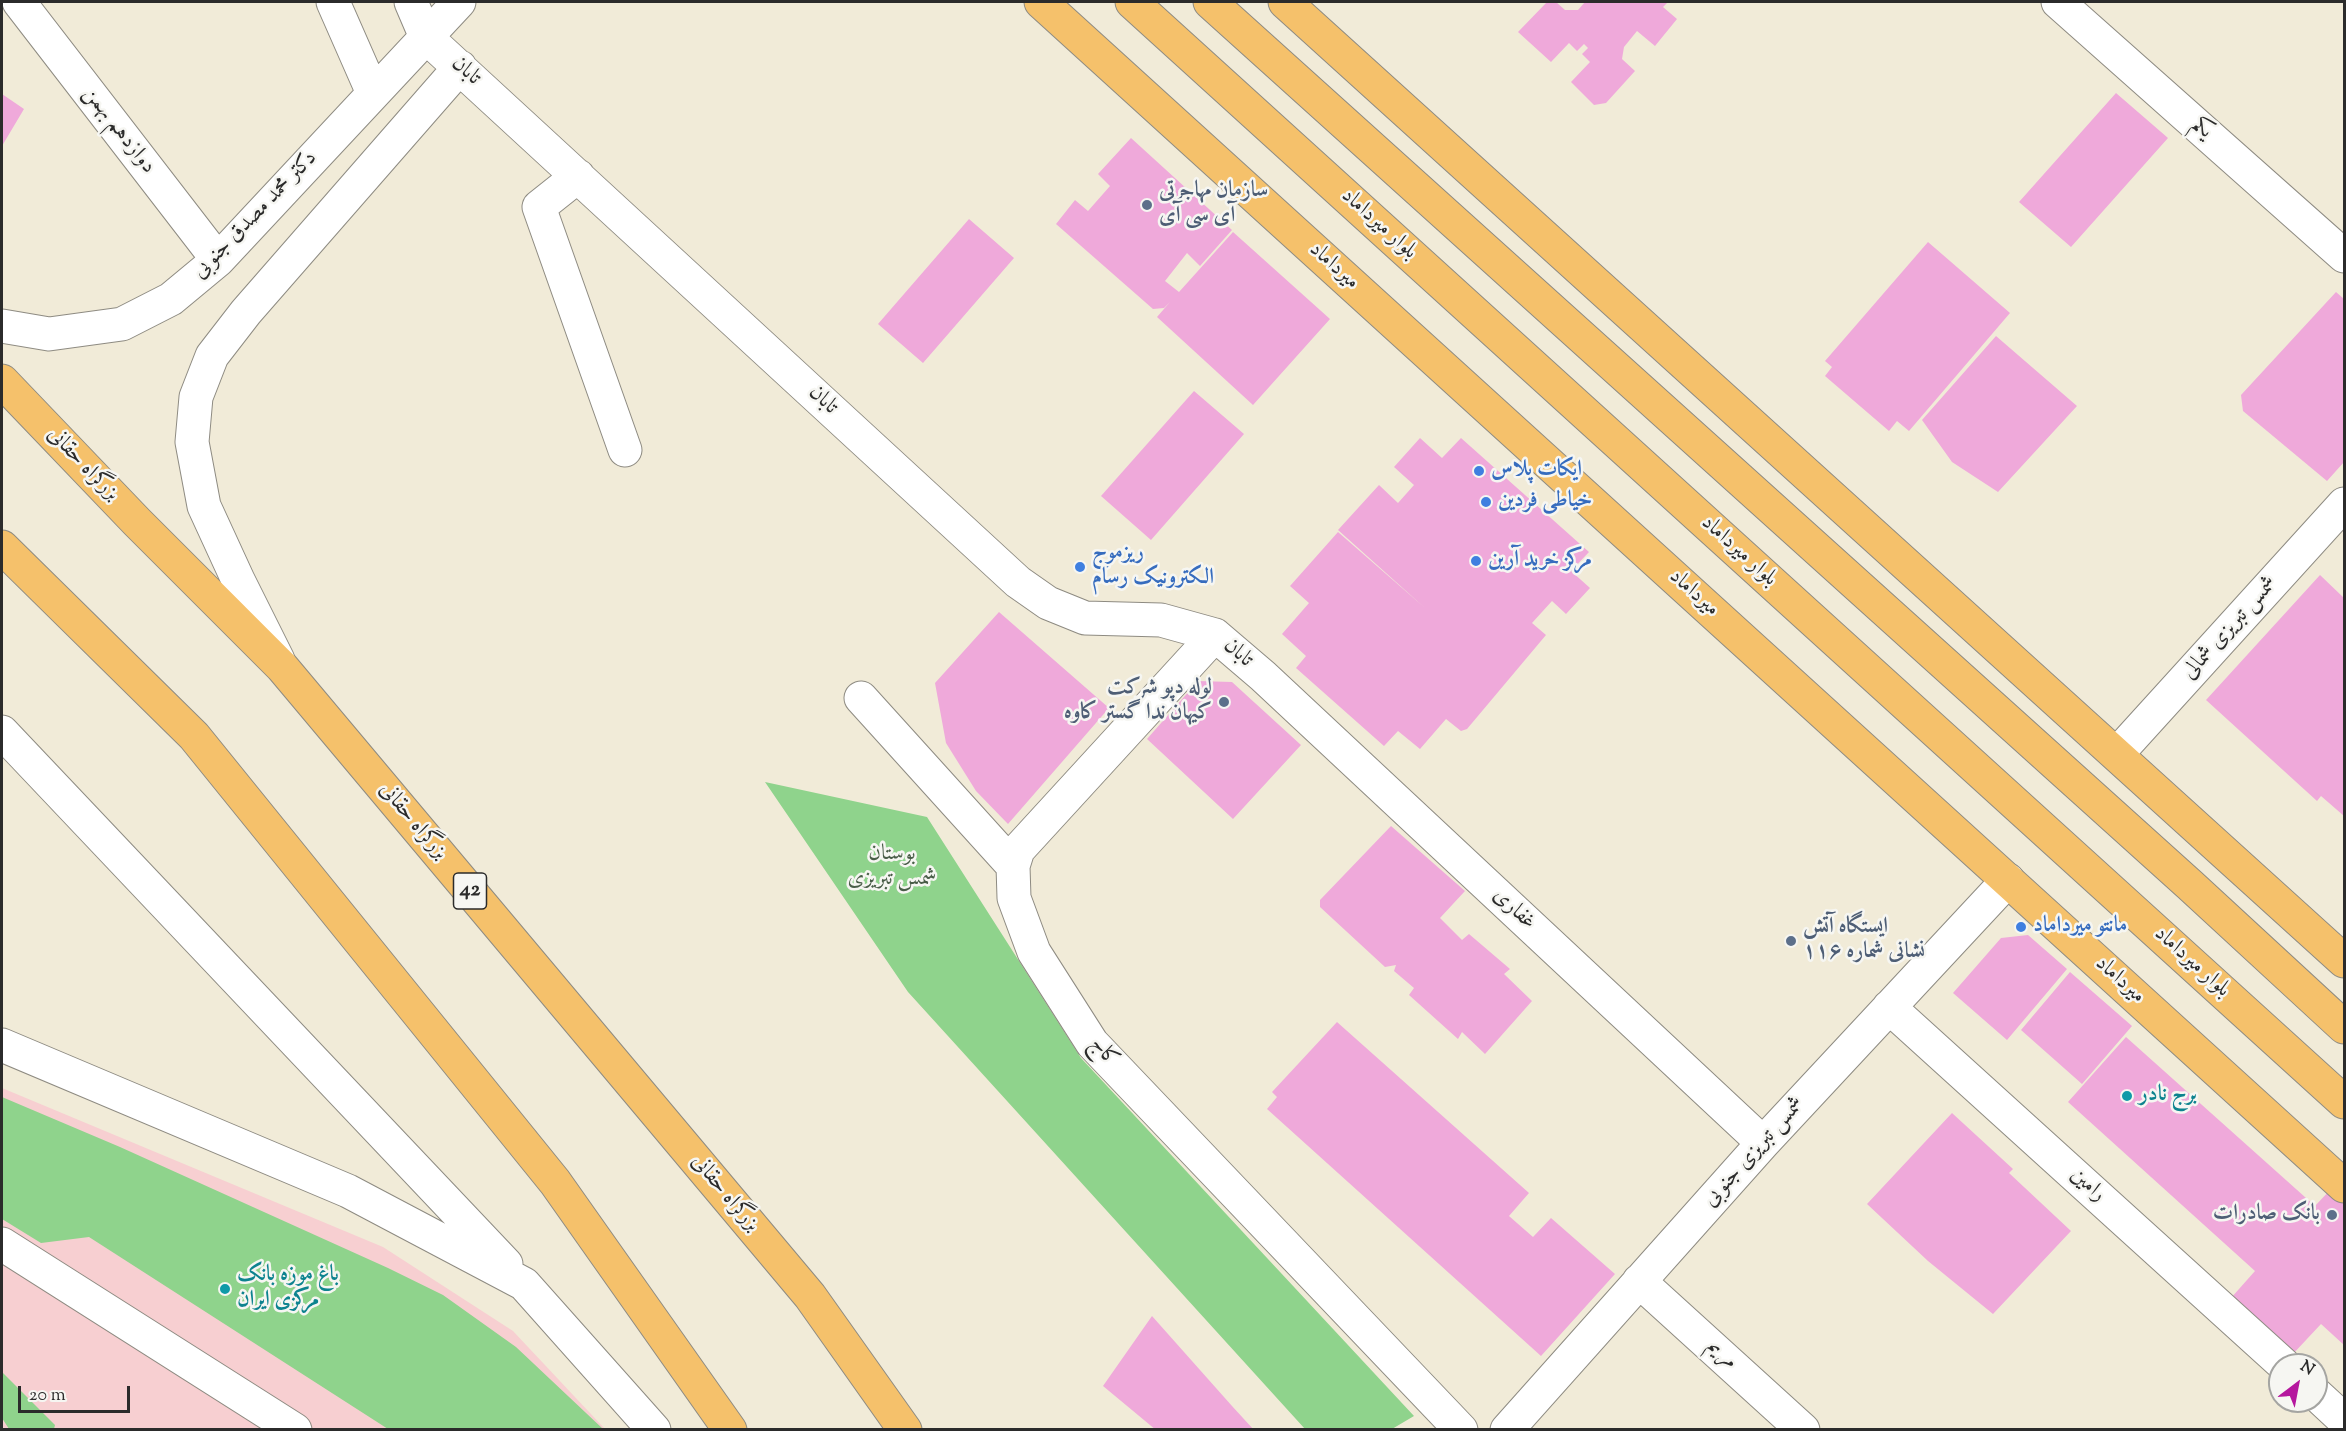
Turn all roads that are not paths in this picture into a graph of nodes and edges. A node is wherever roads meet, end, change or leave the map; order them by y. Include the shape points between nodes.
1 (19, 2) edge
2 (333, 2) edge
3 (411, 2) edge
4 (459, 2) edge
5 (1041, 2) edge
6 (1132, 2) edge
7 (1210, 2) edge
8 (1285, 2) edge
9 (2058, 2) edge
10 (426, 37) junction
11 (460, 67) junction
12 (373, 93) junction
13 (578, 176) junction
14 (2344, 256) edge
15 (218, 260) junction
16 (2, 326) edge
17 (2, 381) edge
18 (625, 450) dead end
19 (2344, 504) edge
20 (2, 547) edge
21 (1215, 635) junction
22 (282, 667) junction
23 (1263, 676) joint
24 (861, 698) dead end
25 (2, 732) edge
26 (2117, 754) junction
27 (1013, 866) junction
28 (2007, 880) junction
29 (2190, 885) junction
30 (2344, 961) edge
31 (1889, 1007) junction
32 (2344, 1027) edge
33 (2, 1045) edge
34 (2344, 1102) edge
35 (1763, 1143) junction
36 (2344, 1186) edge
37 (2, 1244) edge
38 (1639, 1281) junction
39 (524, 1284) junction
40 (2271, 1353) edge
41 (2328, 1405) edge
42 (2344, 1419) edge
43 (295, 1430) edge
44 (654, 1430) edge
45 (730, 1430) edge
46 (905, 1430) edge
47 (1461, 1430) edge
48 (1507, 1430) edge
49 (1803, 1430) edge

1 - 15 street, دوازدهم بهمن
2 - 12 street
3 - 10 street
4 - 10 street, دکتر محمد مصدق جنوبی
5 - 28 main road, میرداماد
6 - 34 main road, بلوار میرداماد
7 - 29 main road
8 - 26 main road
9 - 14 street, یکم
10 - 11 street, تابان
10 - 12 street, دکتر محمد مصدق جنوبی
11 - 13 street, تابان
11 - 22 street via 246,312 212,356 196,397 192,442 204,506
12 - 15 street, دکتر محمد مصدق جنوبی
13 - 18 street via 539,207
13 - 21 street, تابان via 1018,582 1048,603 1085,618 1161,620
15 - 16 street, دکتر محمد مصدق جنوبی via 171,298 122,324 49,334
17 - 22 main road, بزرگراه حقانی / 42
19 - 26 street, شمس تبریزی شمالی
20 - 45 main road via 194,736 555,1182
21 - 23 street, تابان
21 - 27 street via 1018,850
22 - 46 main road, بزرگراه حقانی / 42 via 810,1296
23 - 35 street, غفارى
24 - 27 street
25 - 39 street
26 - 30 main road
27 - 47 street, کاج via 1014,898 1034,952 1092,1043
28 - 31 street, شمس تبریزی جنوبی
28 - 36 main road, میرداماد
29 - 30 main road
29 - 32 main road
31 - 35 street, شمس تبریزی جنوبی
31 - 40 street, رامین
33 - 39 street via 348,1191
35 - 38 street, شمس تبریزی جنوبی
37 - 43 street
38 - 48 street, شمس تبریزی جنوبی
38 - 49 street, مریم
39 - 44 street
41 - 42 street

